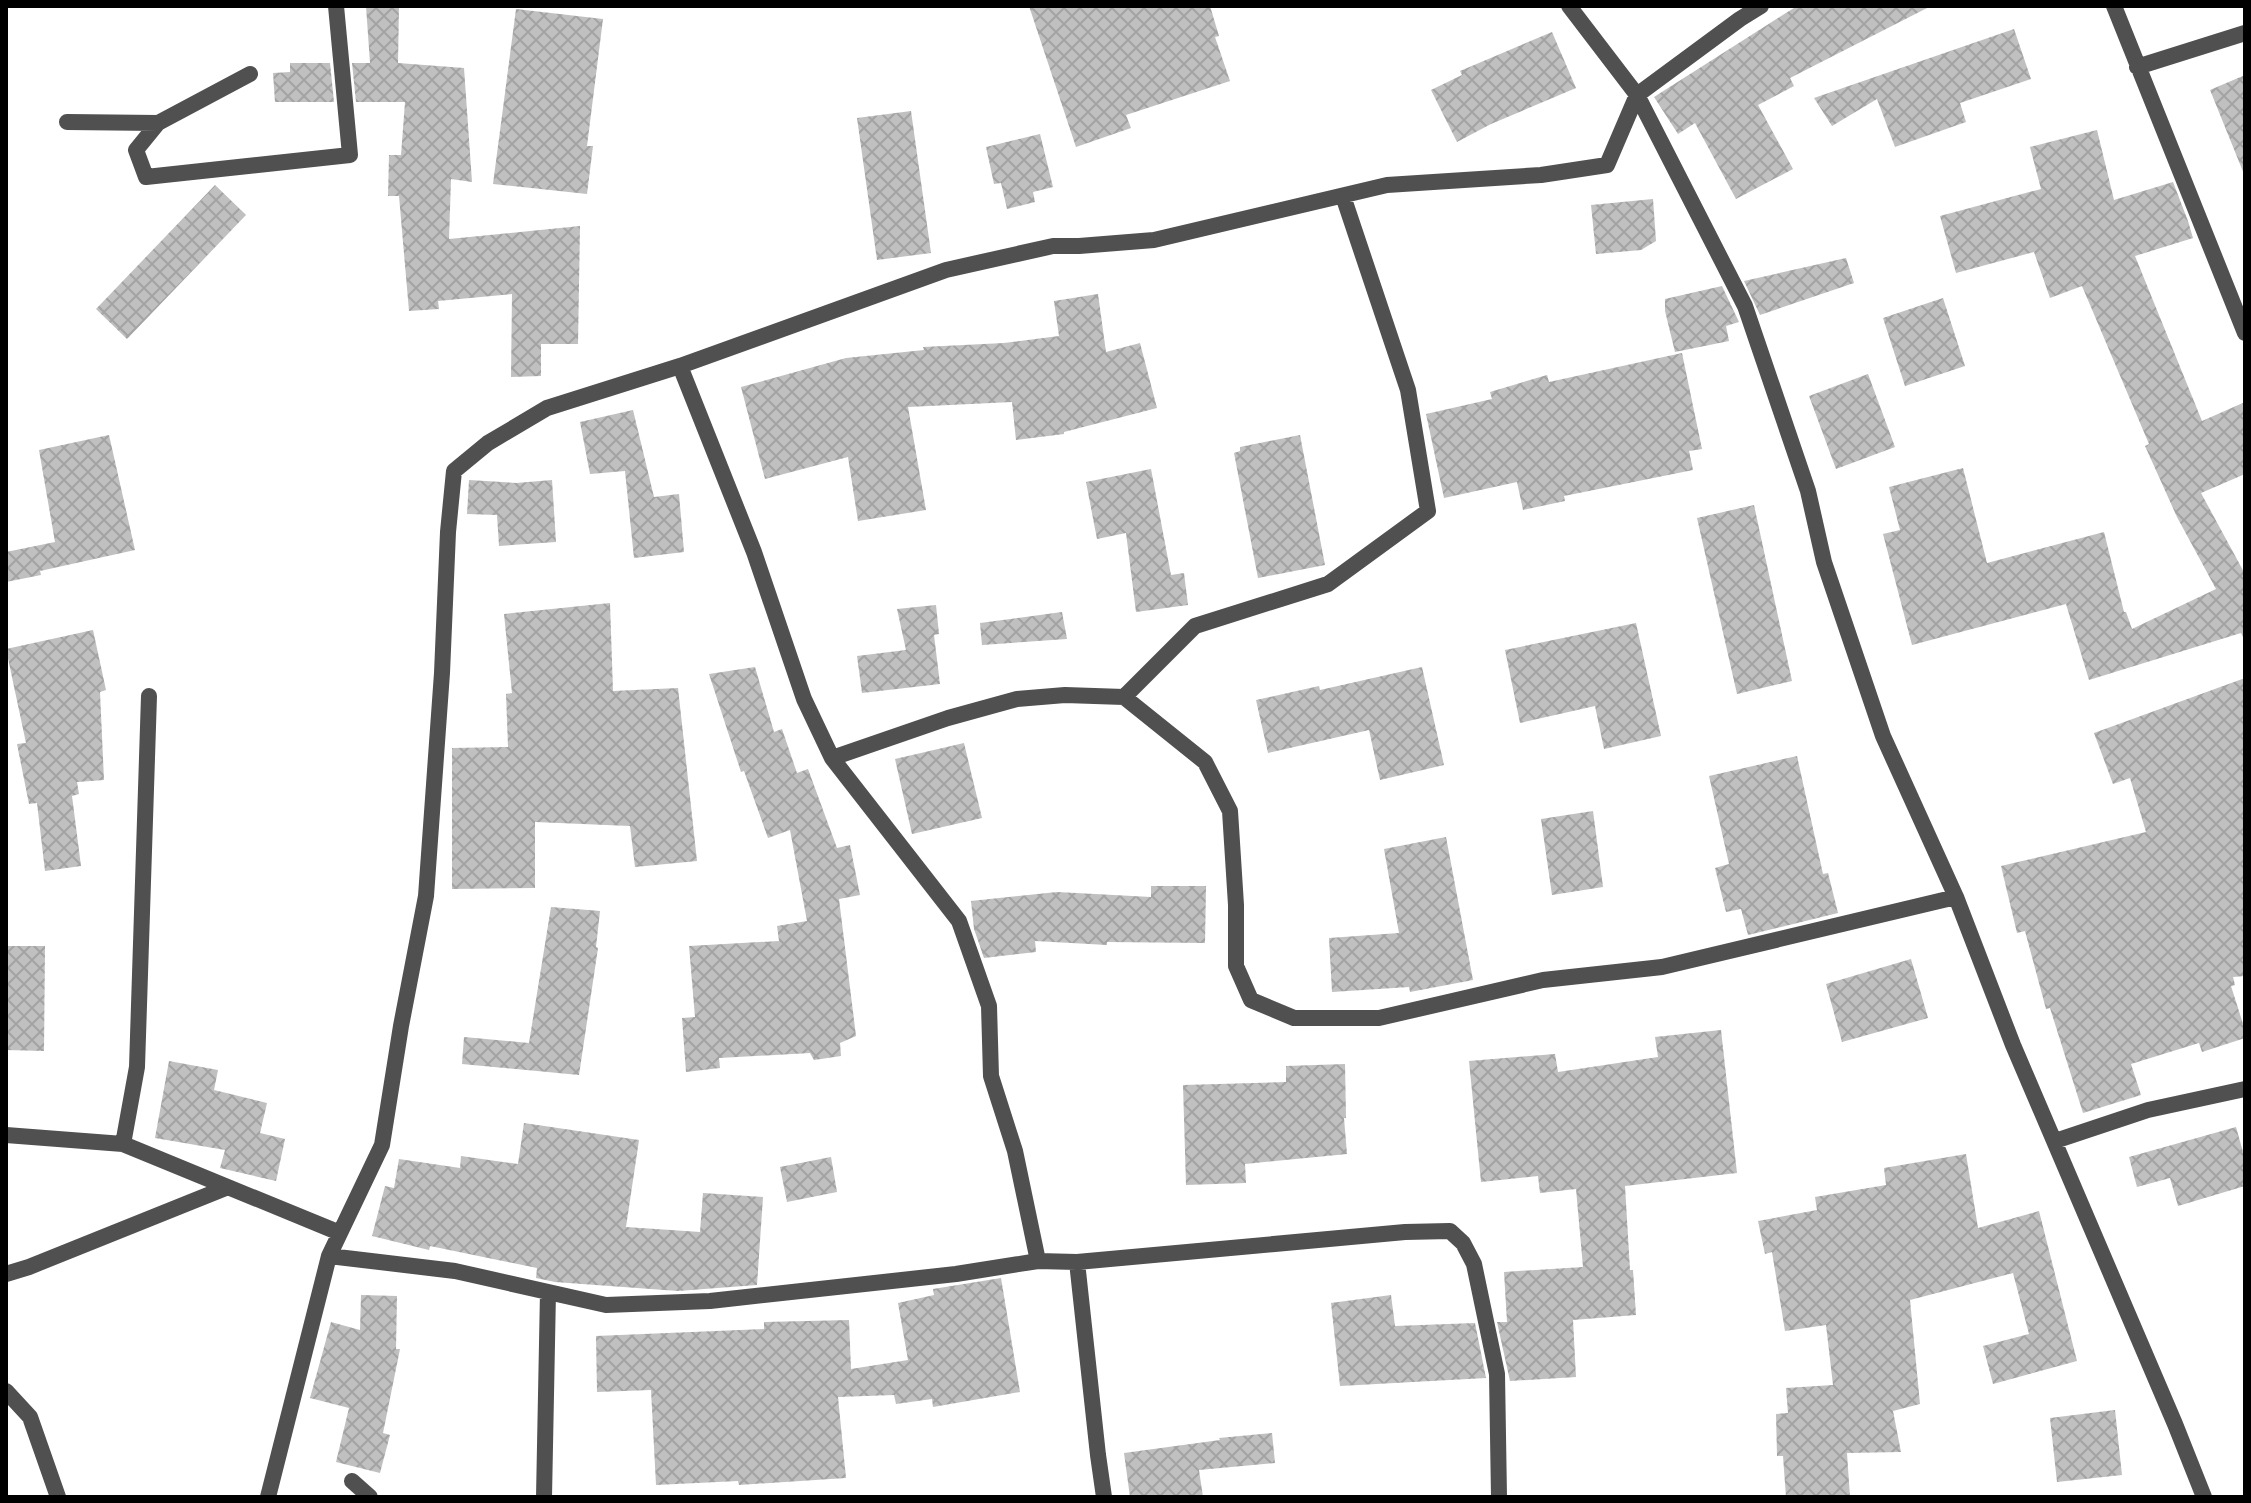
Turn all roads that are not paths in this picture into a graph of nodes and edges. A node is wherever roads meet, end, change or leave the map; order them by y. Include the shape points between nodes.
1 (336, 6) edge
2 (1569, 6) edge
3 (1761, 6) edge
4 (2114, 6) edge
5 (2245, 33) edge
6 (2137, 67) junction
7 (250, 74) dead end
8 (1637, 95) junction
9 (67, 122) dead end
10 (158, 123) junction
11 (1343, 196) junction
12 (2245, 333) edge
13 (680, 366) junction
14 (149, 696) dead end
15 (1124, 697) junction
16 (832, 758) junction
17 (1956, 897) junction
18 (2245, 1089) edge
19 (6, 1135) edge
20 (2055, 1141) junction
21 (123, 1144) junction
22 (228, 1187) junction
23 (340, 1233) junction
24 (329, 1256) junction
25 (1038, 1261) junction
26 (1077, 1262) junction
27 (6, 1274) edge
28 (548, 1292) junction
29 (6, 1391) edge
30 (352, 1481) dead end
31 (58, 1497) edge
32 (268, 1497) edge
33 (370, 1497) edge
34 (544, 1497) edge
35 (1104, 1497) edge
36 (1499, 1497) edge
37 (2204, 1497) edge

1 - 10 street via 350,155 146,177 136,150
2 - 8 street
3 - 8 street
4 - 6 street
5 - 6 street
6 - 12 street
7 - 10 street
8 - 11 street via 1607,165 1387,185
8 - 17 street via 1745,306 1883,736
9 - 10 street
11 - 13 street via 1154,240 1053,246 946,270
11 - 15 street via 1408,390 1428,511 1328,584 1195,626
13 - 16 street via 754,552 804,699
13 - 23 street via 547,408 488,443 454,471 426,896 382,1145
14 - 21 street via 137,1067
15 - 16 street via 1017,699
15 - 17 street via 1205,762 1230,811 1236,966 1251,1000 1294,1018 1379,1018 1543,980 1662,967
16 - 25 street via 959,921 989,1006 991,1076 1015,1151
17 - 20 street
18 - 20 street via 2148,1110
19 - 21 street
20 - 37 street
21 - 22 street
22 - 23 street
22 - 27 street
23 - 24 street
24 - 28 street via 455,1271
24 - 32 street
25 - 26 street
25 - 28 street via 710,1301 606,1305
26 - 35 street
26 - 36 street via 1450,1231 1474,1264 1497,1374
28 - 34 street
29 - 31 street via 30,1417
30 - 33 street

